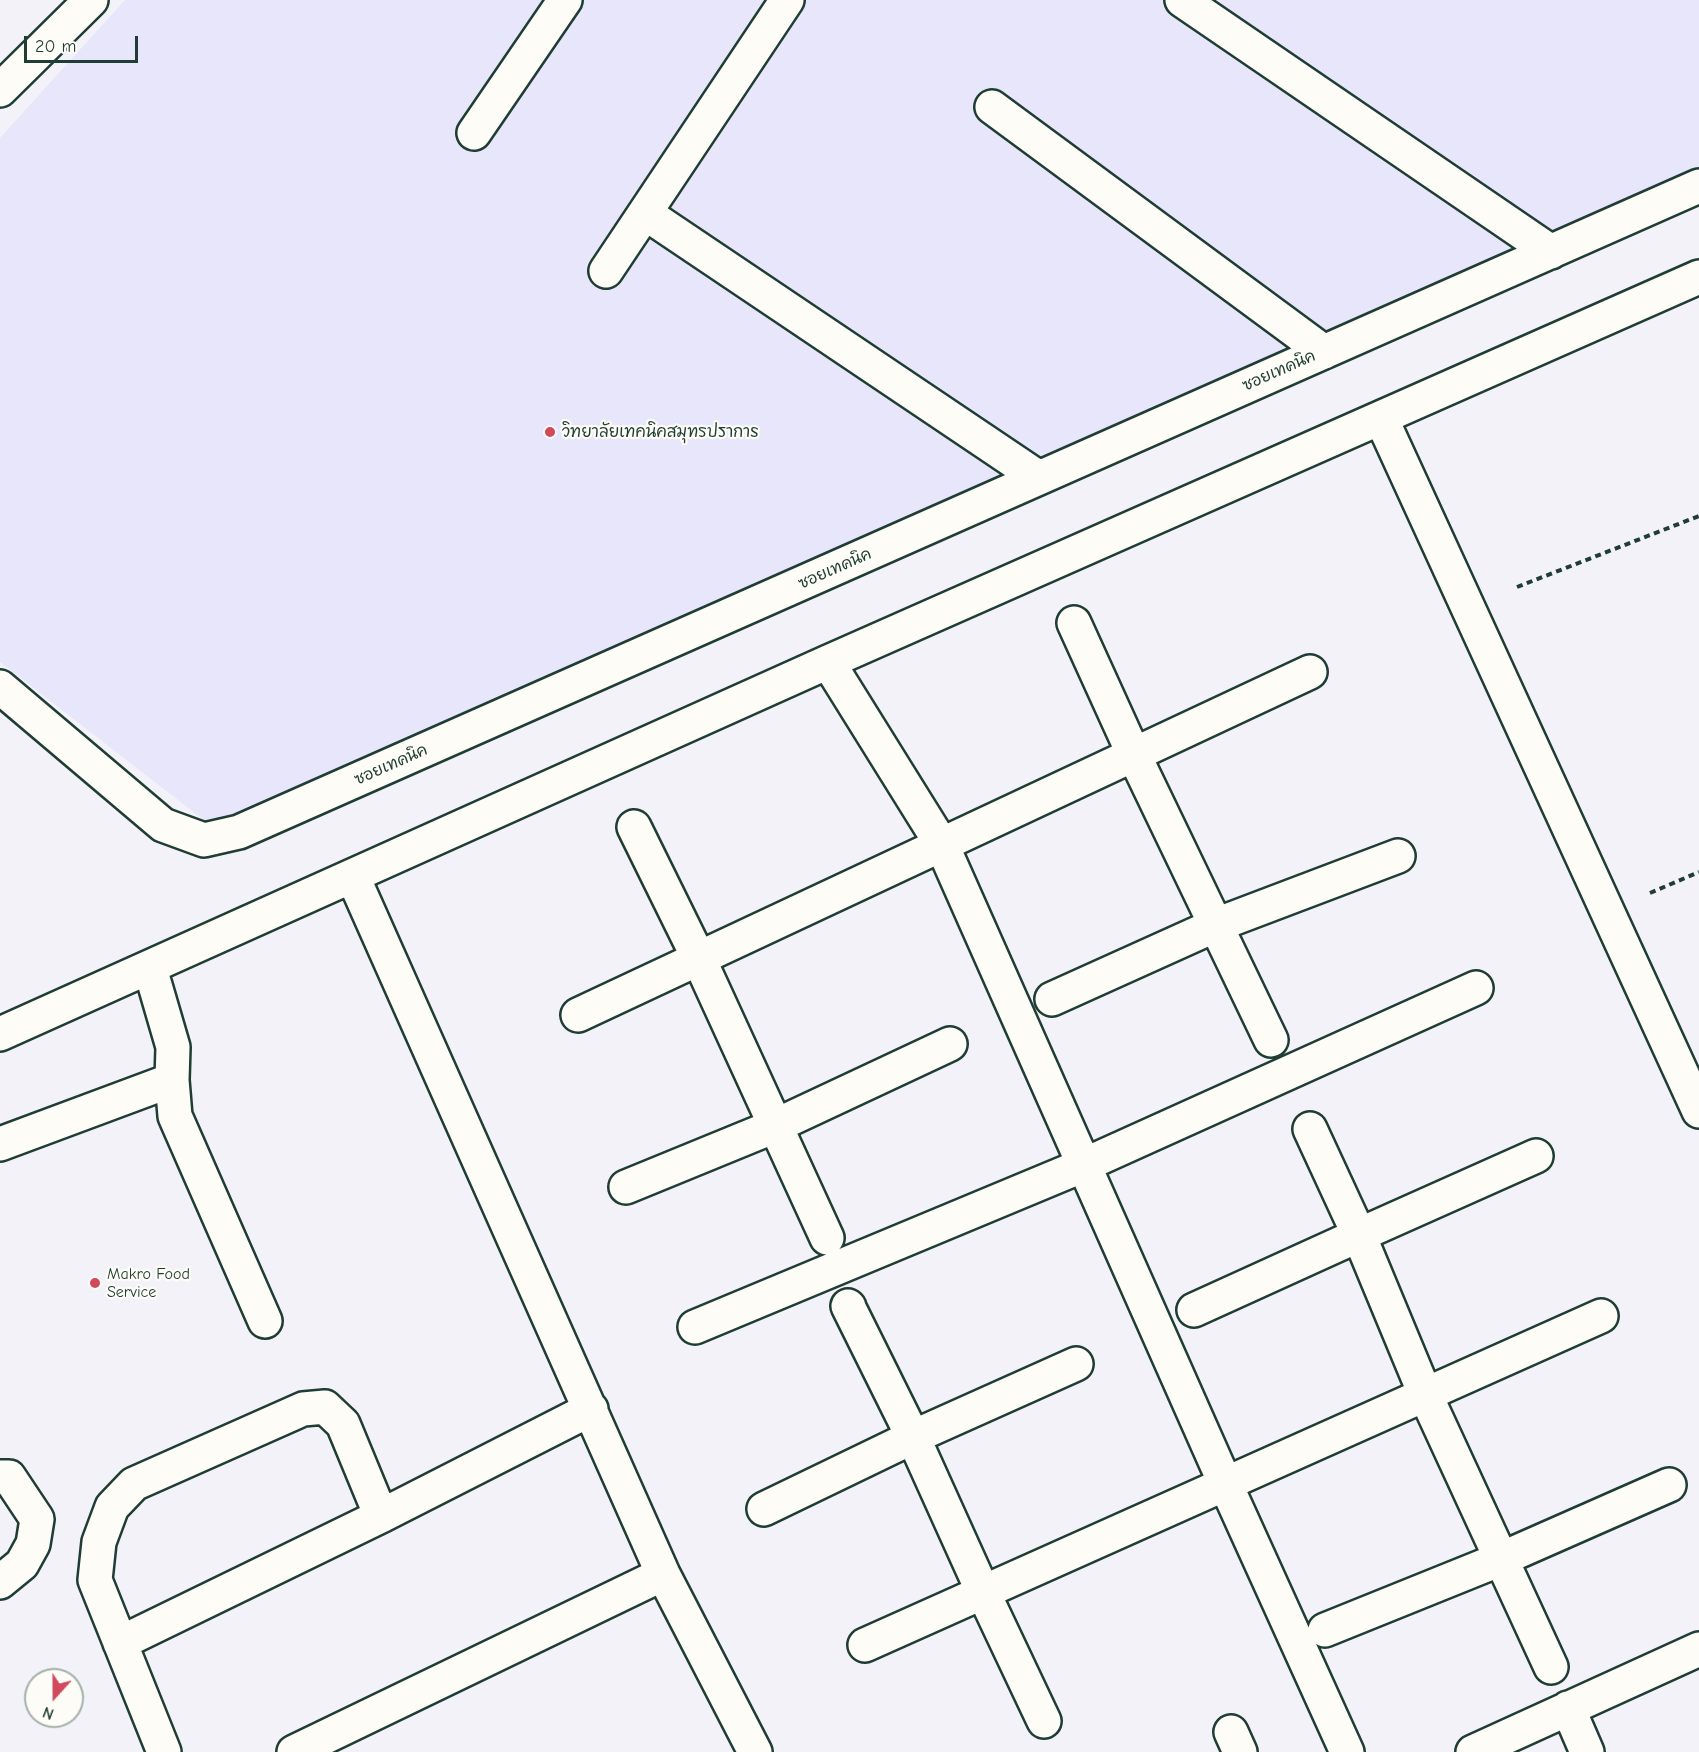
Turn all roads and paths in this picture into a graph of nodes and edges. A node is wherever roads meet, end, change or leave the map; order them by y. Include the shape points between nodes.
1 (91, 0) edge
2 (565, 0) edge
3 (787, 0) edge
4 (1182, 0) edge
5 (0, 90) edge
6 (992, 107) dead end
7 (474, 133) dead end
8 (1699, 186) edge
9 (645, 213) junction
10 (1551, 252) junction
11 (606, 271) dead end
12 (1699, 277) edge
13 (1324, 352) junction
14 (1381, 418) junction
15 (1039, 478) junction
16 (1699, 516) edge
17 (1517, 587) dead end
18 (1074, 623) dead end
19 (828, 662) junction
20 (1310, 672) dead end
21 (0, 687) edge
22 (1134, 755) junction
23 (634, 827) dead end
24 (942, 845) junction
25 (1398, 856) dead end
26 (1699, 872) edge
27 (353, 877) junction
28 (1650, 893) dead end
29 (1216, 925) junction
30 (699, 959) junction
31 (150, 968) junction
32 (1476, 988) dead end
33 (1052, 999) dead end
34 (578, 1015) dead end
35 (0, 1034) edge
36 (1271, 1040) dead end
37 (950, 1044) dead end
38 (172, 1080) junction
39 (1699, 1111) edge
40 (775, 1125) junction
41 (1310, 1129) dead end
42 (0, 1144) edge
43 (1536, 1156) dead end
44 (1084, 1165) junction
45 (626, 1187) dead end
46 (1359, 1235) junction
47 (827, 1238) dead end
48 (849, 1306) dead end
49 (1194, 1310) dead end
50 (1601, 1316) dead end
51 (265, 1321) dead end
52 (695, 1327) dead end
53 (1076, 1364) dead end
54 (1425, 1394) junction
55 (591, 1409) junction
56 (913, 1437) junction
57 (0, 1477) edge
58 (1225, 1483) junction
59 (1670, 1485) dead end
60 (764, 1509) dead end
61 (381, 1516) junction
62 (1501, 1559) junction
63 (663, 1574) junction
64 (0, 1582) edge
65 (982, 1592) junction
66 (1325, 1630) dead end
67 (120, 1643) junction
68 (865, 1645) dead end
69 (1699, 1649) edge
70 (1551, 1667) dead end
71 (1568, 1708) junction
72 (1044, 1721) dead end
73 (164, 1752) edge
74 (294, 1752) edge
75 (755, 1752) edge
76 (1347, 1752) edge
77 (1473, 1752) edge
78 (1587, 1752) edge

1 - 5 street
2 - 7 street
3 - 9 street
4 - 10 street
6 - 13 street
8 - 10 street, ซอยเทคนิค
9 - 11 street
9 - 15 street
10 - 13 street, ซอยเทคนิค
12 - 14 street
13 - 15 street, ซอยเทคนิค
14 - 19 street
14 - 39 street
15 - 21 street, ซอยเทคนิค via 239,832 204,840 163,825
16 - 17 path
18 - 22 street
19 - 24 street
19 - 27 street
20 - 22 street
22 - 24 street
22 - 29 street
23 - 30 street
24 - 30 street
24 - 44 street
25 - 29 street
26 - 28 path
27 - 31 street
27 - 55 street
29 - 33 street
29 - 36 street
30 - 34 street
30 - 40 street
31 - 35 street
31 - 38 street via 173,1047
32 - 44 street
37 - 40 street
38 - 42 street
38 - 51 street via 175,1116
40 - 45 street
40 - 47 street
41 - 46 street
43 - 46 street
44 - 52 street
44 - 58 street
46 - 49 street
46 - 54 street
48 - 56 street
50 - 54 street
53 - 56 street
54 - 58 street
54 - 62 street
55 - 61 street
55 - 63 street
56 - 60 street
56 - 65 street
57 - 64 street via 9,1477 36,1519 33,1544 22,1564
58 - 65 street
58 - 76 street
59 - 62 street
61 - 67 street
61 - 67 street via 343,1424 325,1407 303,1408 134,1484 112,1507 99,1542 96,1580
62 - 66 street
62 - 70 street
63 - 74 street
63 - 75 street
65 - 68 street
65 - 72 street
67 - 73 street
69 - 71 street
71 - 77 street
71 - 78 street

